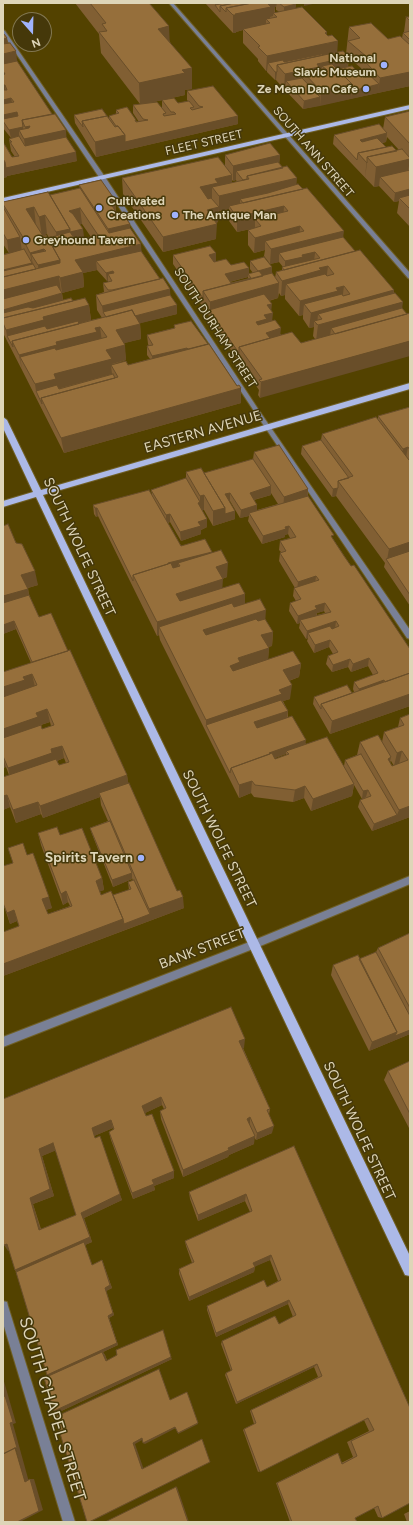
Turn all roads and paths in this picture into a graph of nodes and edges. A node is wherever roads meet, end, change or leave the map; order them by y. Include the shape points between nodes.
1 (171, 3) edge
2 (3, 31) edge
3 (410, 107) edge
4 (285, 135) junction
5 (102, 177) junction
6 (3, 200) edge
7 (410, 276) edge
8 (410, 386) edge
9 (3, 420) edge
10 (268, 427) junction
11 (39, 493) junction
12 (3, 504) edge
13 (410, 636) edge
14 (410, 880) edge
15 (255, 944) junction
16 (3, 1042) edge
17 (410, 1270) edge
18 (3, 1306) edge
19 (69, 1522) edge

1 - 4 street, SOUTH ANN STREET
2 - 5 street, SOUTH DURHAM STREET
3 - 4 main road, FLEET STREET
4 - 5 main road, FLEET STREET
4 - 7 street, SOUTH ANN STREET
5 - 6 main road, FLEET STREET
5 - 10 street, SOUTH DURHAM STREET
8 - 10 main road, EASTERN AVENUE
9 - 11 main road, SOUTH WOLFE STREET
10 - 11 main road, EASTERN AVENUE
10 - 13 street, SOUTH DURHAM STREET
11 - 12 main road, EASTERN AVENUE
11 - 15 main road, SOUTH WOLFE STREET
14 - 15 street, BANK STREET
15 - 16 street, BANK STREET
15 - 17 main road, SOUTH WOLFE STREET
18 - 19 street, SOUTH CHAPEL STREET

